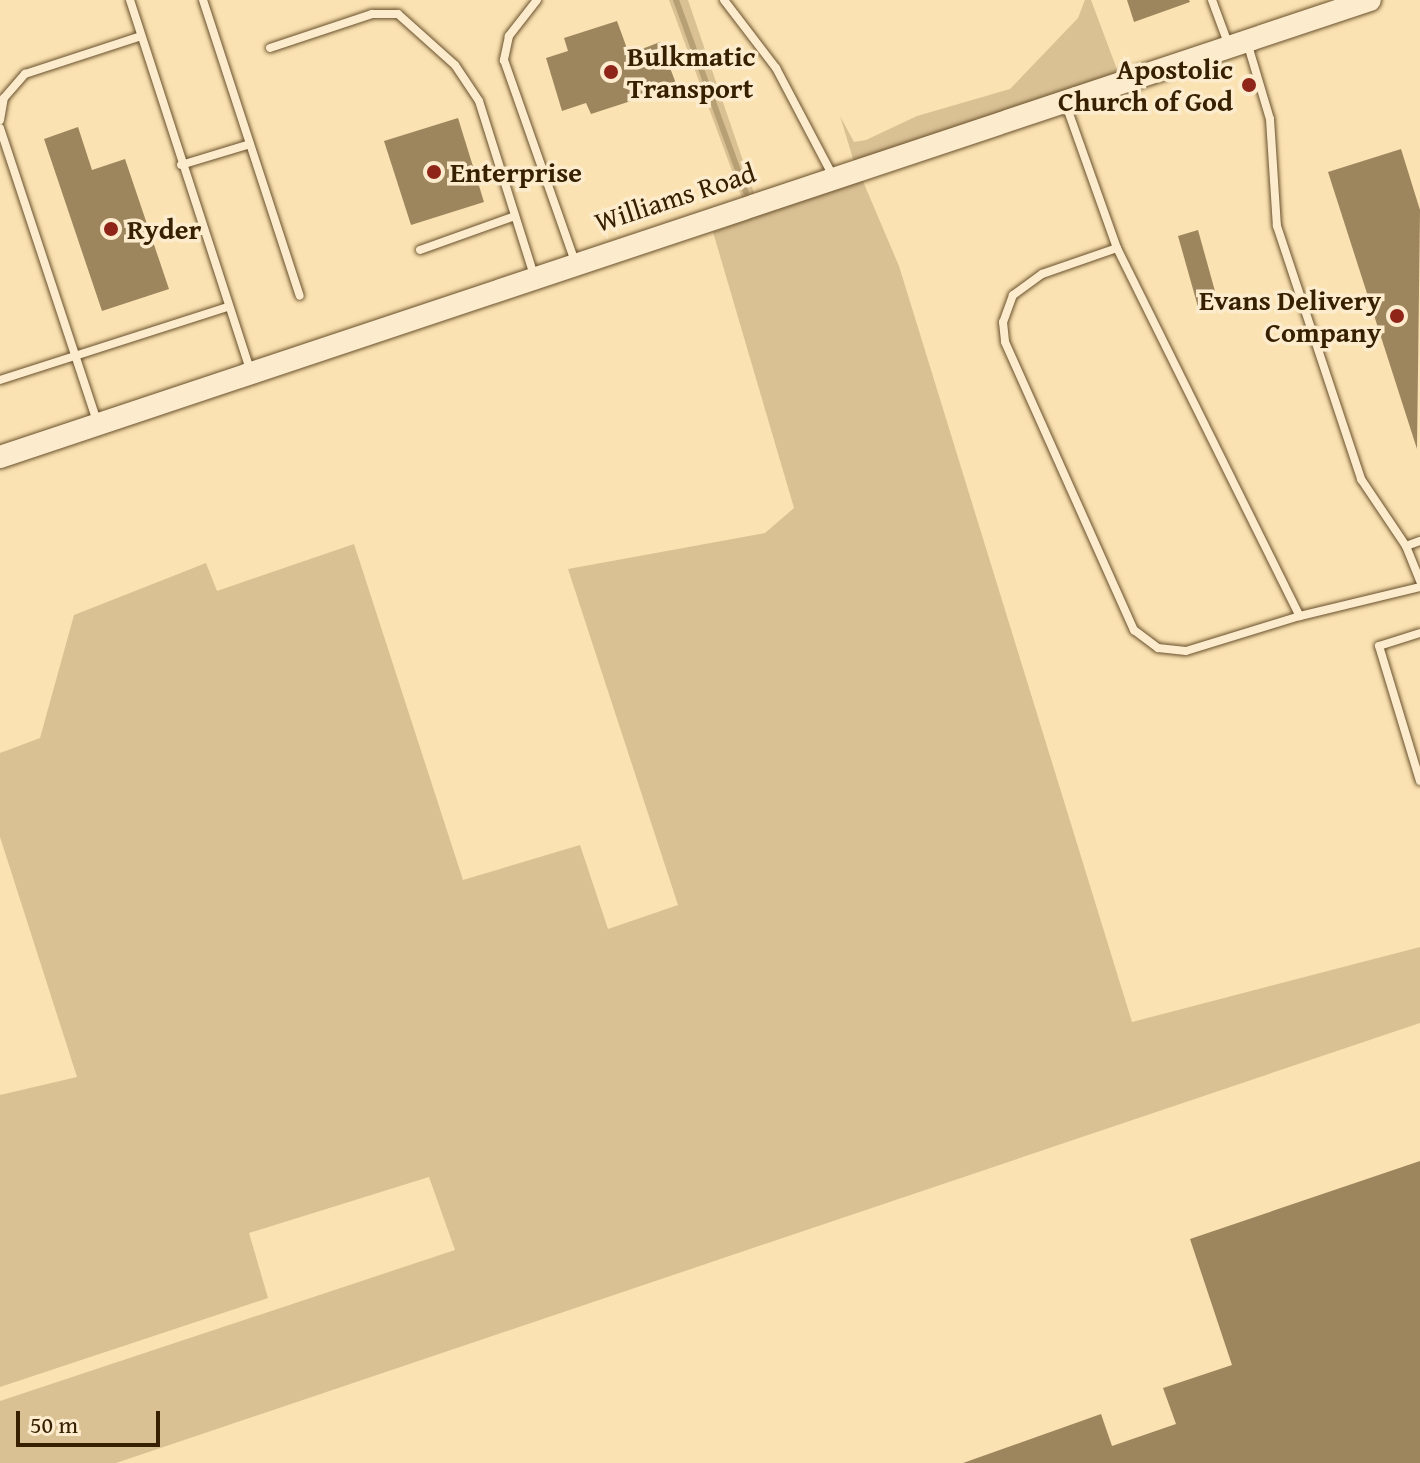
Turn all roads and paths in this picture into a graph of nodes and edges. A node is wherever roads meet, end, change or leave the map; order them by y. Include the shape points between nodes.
1 (130, 0) edge
2 (203, 0) edge
3 (537, 0) edge
4 (724, 0) edge
5 (1212, 0) edge
6 (1370, 0) edge
7 (141, 36) junction
8 (1238, 44) junction
9 (270, 48) dead end
10 (1065, 101) junction
11 (0, 120) edge
12 (0, 128) edge
13 (250, 144) junction
14 (181, 165) junction
15 (834, 176) junction
16 (515, 216) junction
17 (1117, 248) junction
18 (420, 250) dead end
19 (575, 262) junction
20 (534, 276) junction
21 (300, 296) dead end
22 (227, 307) junction
23 (73, 356) junction
24 (251, 370) junction
25 (0, 380) edge
26 (97, 423) junction
27 (0, 457) edge
28 (1420, 541) edge
29 (1406, 546) junction
30 (1420, 581) edge
31 (1420, 587) edge
32 (1300, 616) junction
33 (1420, 633) edge
34 (1420, 781) edge

1 - 7 lane
2 - 13 lane
3 - 19 lane via 509,36 504,60
4 - 15 lane via 776,68
5 - 8 lane
6 - 8 main road, Williams Road
7 - 11 lane via 25,74 4,98
7 - 14 lane
8 - 10 main road, Williams Road
8 - 29 lane via 1270,119 1277,226 1361,479
9 - 16 lane via 372,14 398,14 455,65 479,101
10 - 15 main road, Williams Road
10 - 17 lane
12 - 23 lane
13 - 14 lane
13 - 21 lane
14 - 22 lane
15 - 19 main road, Williams Road
16 - 18 lane
16 - 20 lane
17 - 32 lane
17 - 32 lane via 1042,274 1013,295 1003,322 1005,342 1134,630 1158,648 1186,651
19 - 20 main road, Williams Road
20 - 24 main road, Williams Road
22 - 23 lane
22 - 24 lane
23 - 25 lane
23 - 26 lane
24 - 26 main road, Williams Road
26 - 27 main road, Williams Road
28 - 29 lane
29 - 30 lane
31 - 32 lane
33 - 34 lane via 1379,646

